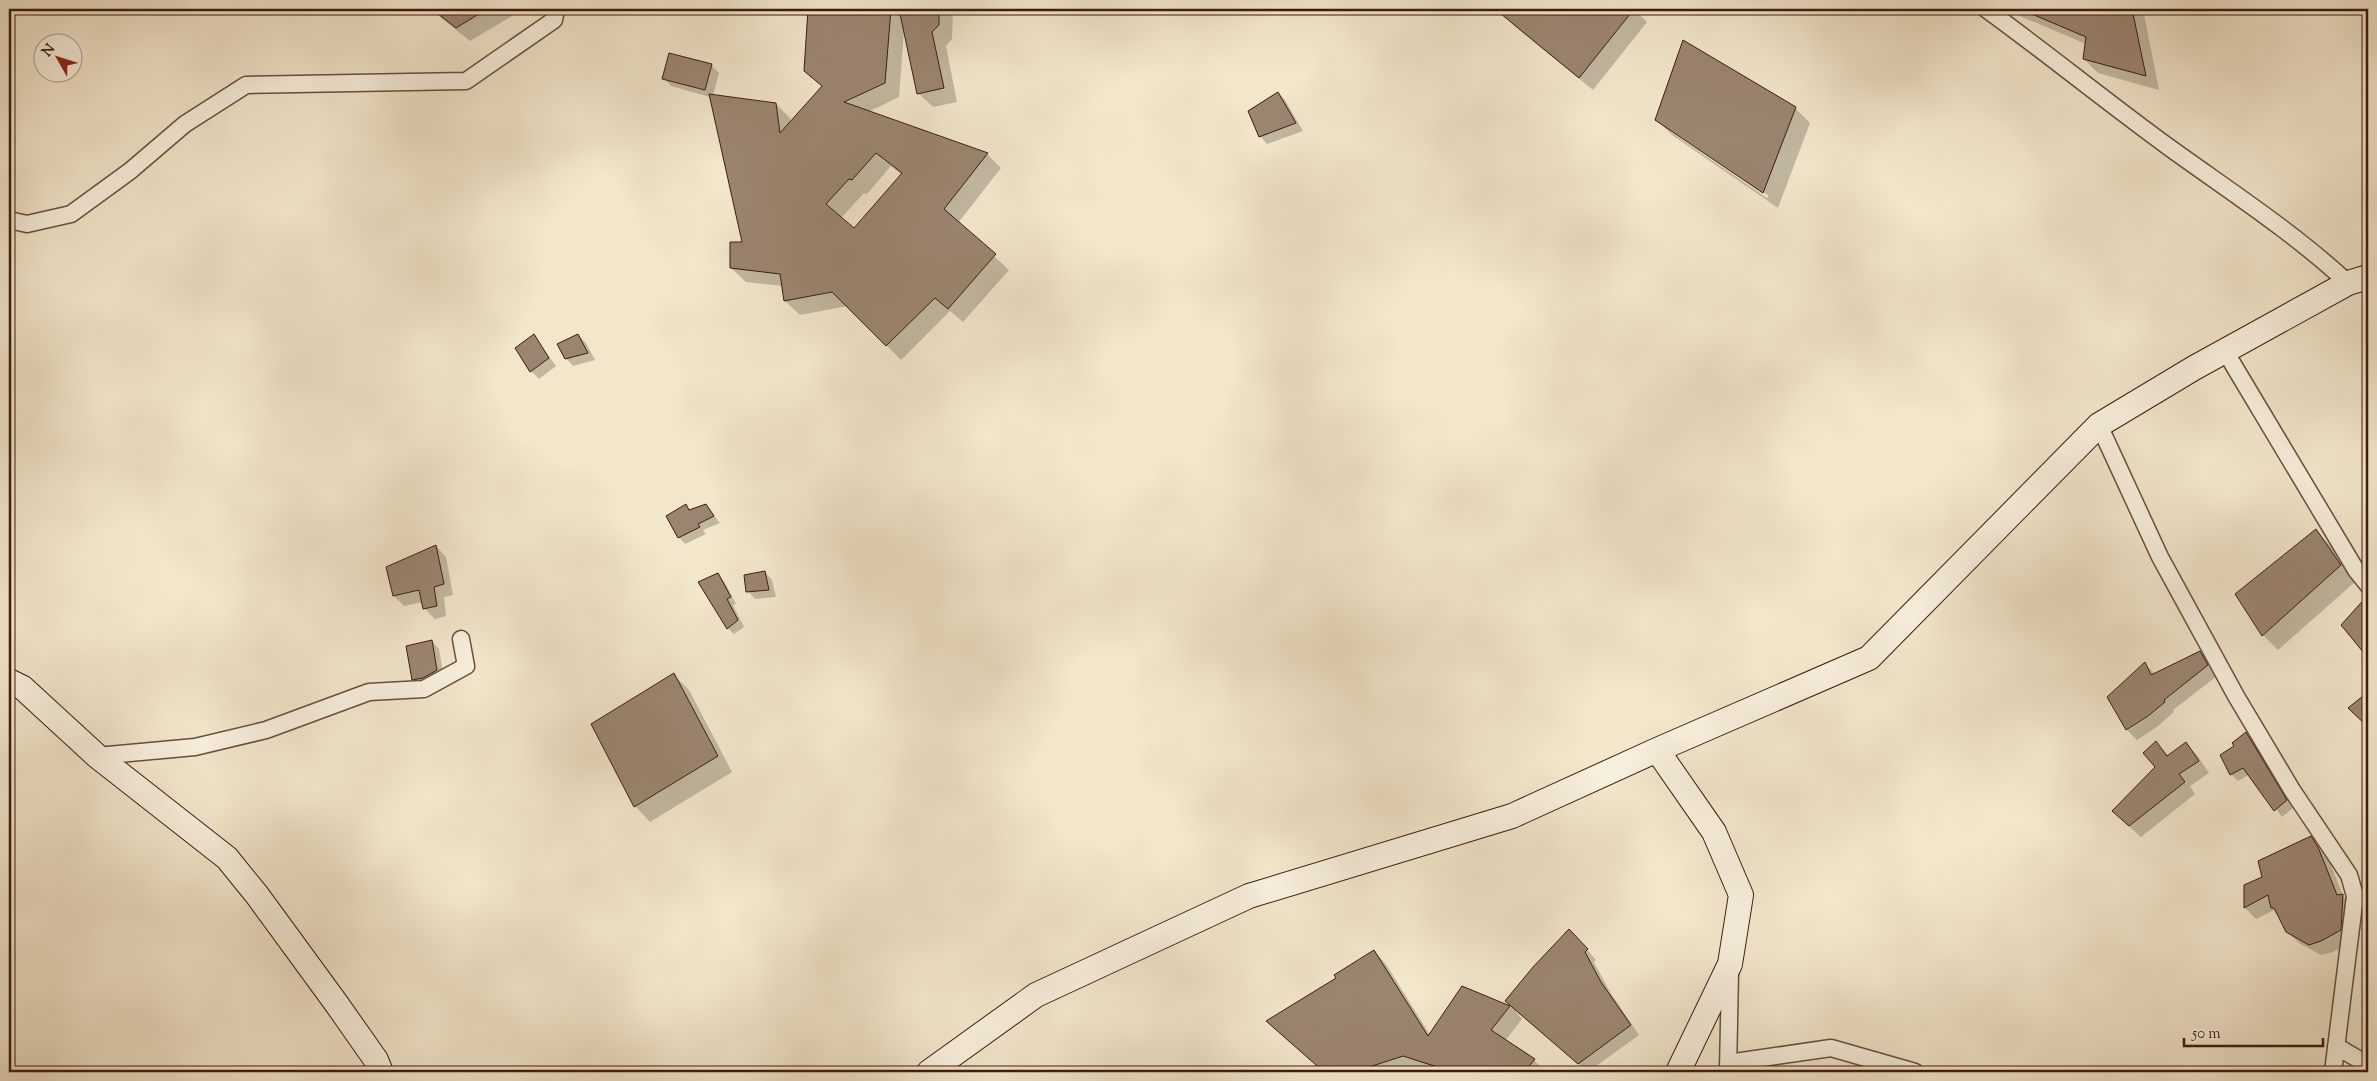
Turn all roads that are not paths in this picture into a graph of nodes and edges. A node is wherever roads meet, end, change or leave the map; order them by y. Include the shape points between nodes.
1 (556, 9) edge
2 (1986, 9) edge
3 (9, 220) edge
4 (2358, 280) edge
5 (2225, 351) junction
6 (2099, 426) junction
7 (2368, 585) edge
8 (461, 639) dead end
9 (9, 681) edge
10 (1657, 750) junction
11 (96, 756) junction
12 (1730, 964) junction
13 (2336, 1046) junction
14 (2368, 1065) edge
15 (1728, 1068) edge
16 (381, 1072) edge
17 (929, 1072) edge
18 (1678, 1072) edge
19 (1914, 1072) edge
20 (2333, 1072) edge

1 - 3 street via 554,20 466,81 246,85 185,124 130,171 71,214 27,224
2 - 4 street via 2116,108
4 - 5 street
5 - 6 street
5 - 7 street
6 - 10 street via 1869,658
6 - 13 street via 2160,557 2231,688 2292,790 2349,875 2355,896
8 - 11 street via 466,666 424,689 369,692 266,730 195,747
9 - 11 street via 23,688
10 - 12 street via 1714,832 1741,895
10 - 17 street via 1512,816 1249,896 1036,995
11 - 16 street via 227,858 336,1003
12 - 15 street
12 - 18 street
13 - 14 street
13 - 20 street
15 - 19 street via 1831,1048

